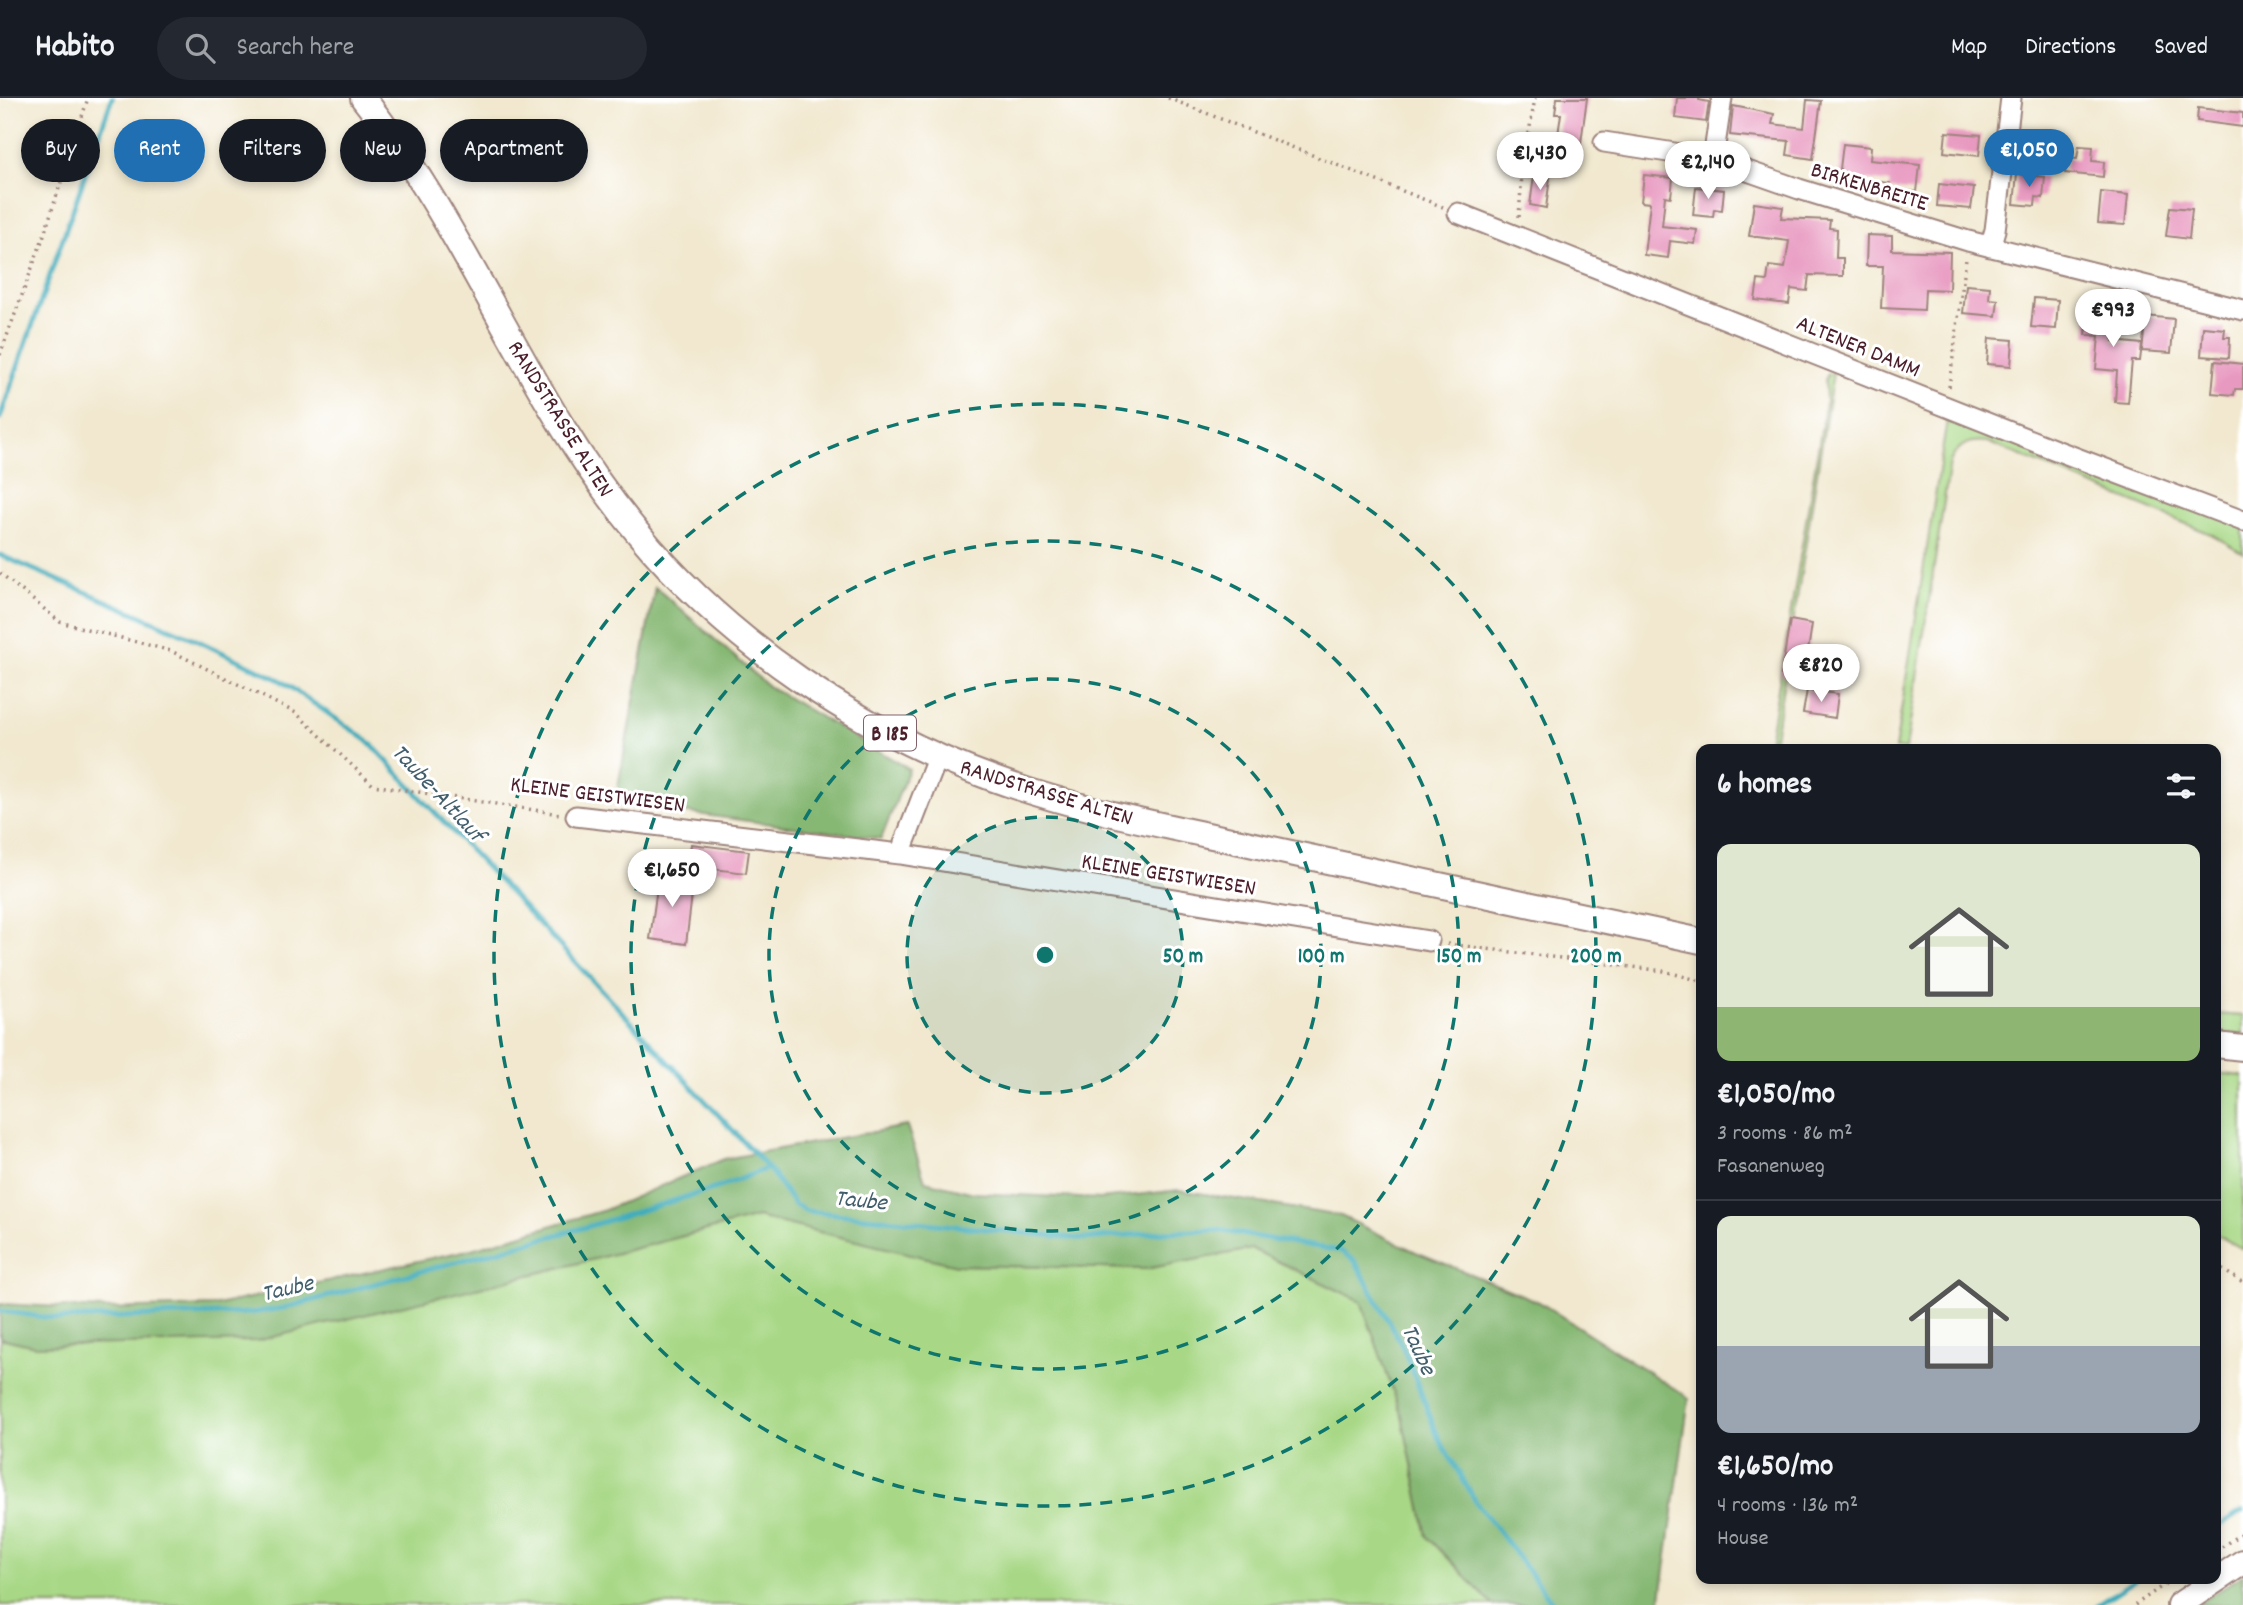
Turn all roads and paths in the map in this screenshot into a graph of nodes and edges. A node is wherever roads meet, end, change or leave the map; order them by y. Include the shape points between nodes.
1 (88, 98) edge
2 (363, 98) edge
3 (1168, 98) edge
4 (1535, 98) edge
5 (1722, 98) edge
6 (2011, 98) edge
7 (1604, 142) dead end
8 (1713, 159) junction
9 (1458, 213) joint
10 (1512, 235) junction
11 (1968, 241) junction
12 (1990, 247) junction
13 (2243, 310) edge
14 (0, 355) edge
15 (1943, 406) junction
16 (2243, 521) edge
17 (0, 573) edge
18 (938, 756) junction
19 (576, 816) joint
20 (900, 854) junction
21 (1696, 940) edge
22 (1429, 941) joint
23 (1696, 980) edge
24 (2221, 1046) edge
25 (2243, 1048) edge
26 (2221, 1269) edge
27 (2243, 1282) edge
28 (2243, 1532) edge
29 (2221, 1547) edge
30 (2243, 1562) edge
31 (2221, 1577) edge
32 (2165, 1584) edge
33 (2210, 1584) edge
34 (2135, 1605) edge
35 (2179, 1605) edge

1 - 14 path
2 - 18 main road, RANDSTRASSE ALTEN / B 185 via 428,191 568,437 666,566 793,675 859,716
3 - 9 path
4 - 10 path via 1519,216
5 - 8 street
6 - 12 street via 1996,230
7 - 8 street, BIRKENBREITE
8 - 11 street, BIRKENBREITE
9 - 10 street, ALTENER DAMM
10 - 15 street, ALTENER DAMM
11 - 12 street, BIRKENBREITE
11 - 15 path via 1949,390
12 - 13 street, BIRKENBREITE
15 - 16 street, ALTENER DAMM
17 - 19 path, KLEINE GEISTWIESEN via 61,622 171,652 296,713 373,785
18 - 20 street
18 - 21 main road, RANDSTRASSE ALTEN / B 185 via 996,780 1137,819
19 - 20 street, KLEINE GEISTWIESEN
20 - 22 street, KLEINE GEISTWIESEN
22 - 23 path via 1664,971
24 - 25 main road
26 - 27 path
28 - 29 path
30 - 31 main road
32 - 34 path
33 - 35 main road

